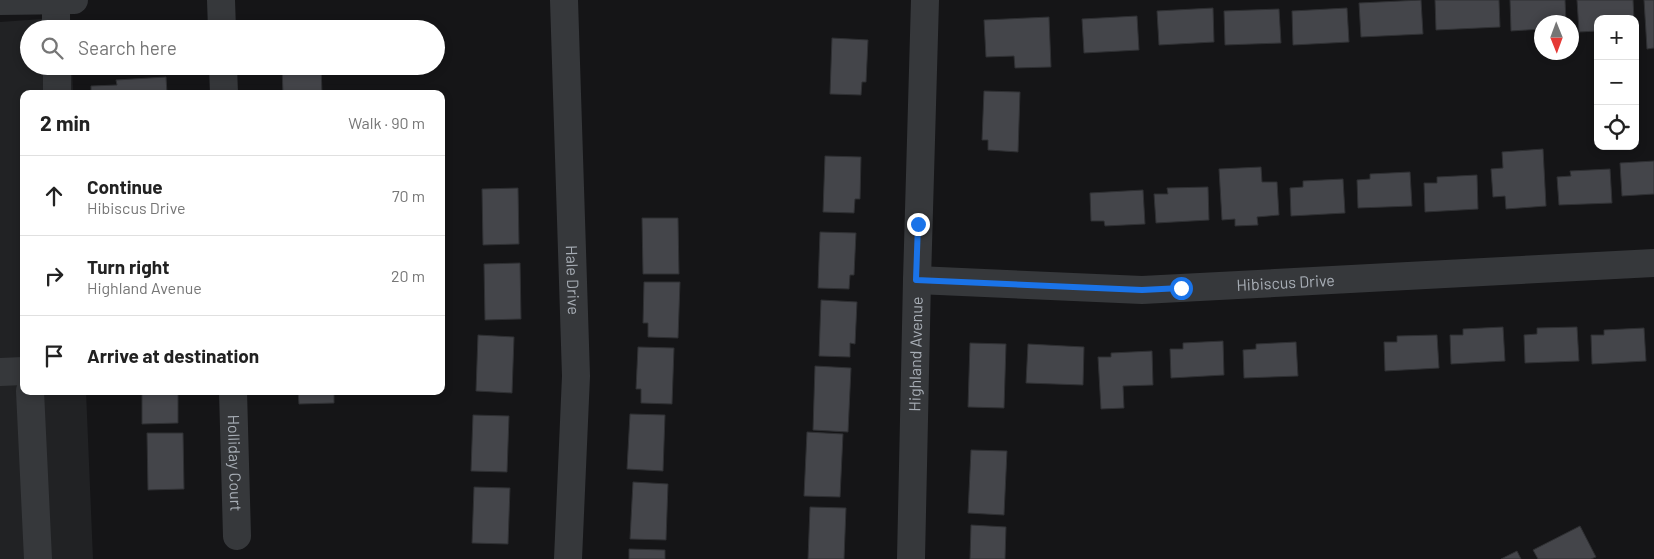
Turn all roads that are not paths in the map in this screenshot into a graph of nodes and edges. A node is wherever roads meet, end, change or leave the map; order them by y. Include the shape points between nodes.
1 (56, 0) edge
2 (74, 0) edge
3 (221, 0) edge
4 (564, 0) edge
5 (925, 0) edge
6 (0, 1) edge
7 (56, 20) edge
8 (222, 20) edge
9 (223, 75) edge
10 (224, 90) edge
11 (1654, 263) edge
12 (916, 280) junction
13 (20, 371) edge
14 (0, 372) edge
15 (30, 395) edge
16 (233, 395) edge
17 (237, 536) dead end
18 (38, 559) edge
19 (568, 559) edge
20 (911, 559) edge

1 - 2 street
1 - 6 street
1 - 7 street
3 - 8 street
4 - 19 street, Hale Drive via 576,376
5 - 12 street, Highland Avenue
9 - 10 street
11 - 12 street, Hibiscus Drive via 1142,290
12 - 20 street, Highland Avenue
13 - 14 street
15 - 18 street
16 - 17 street, Holliday Court

